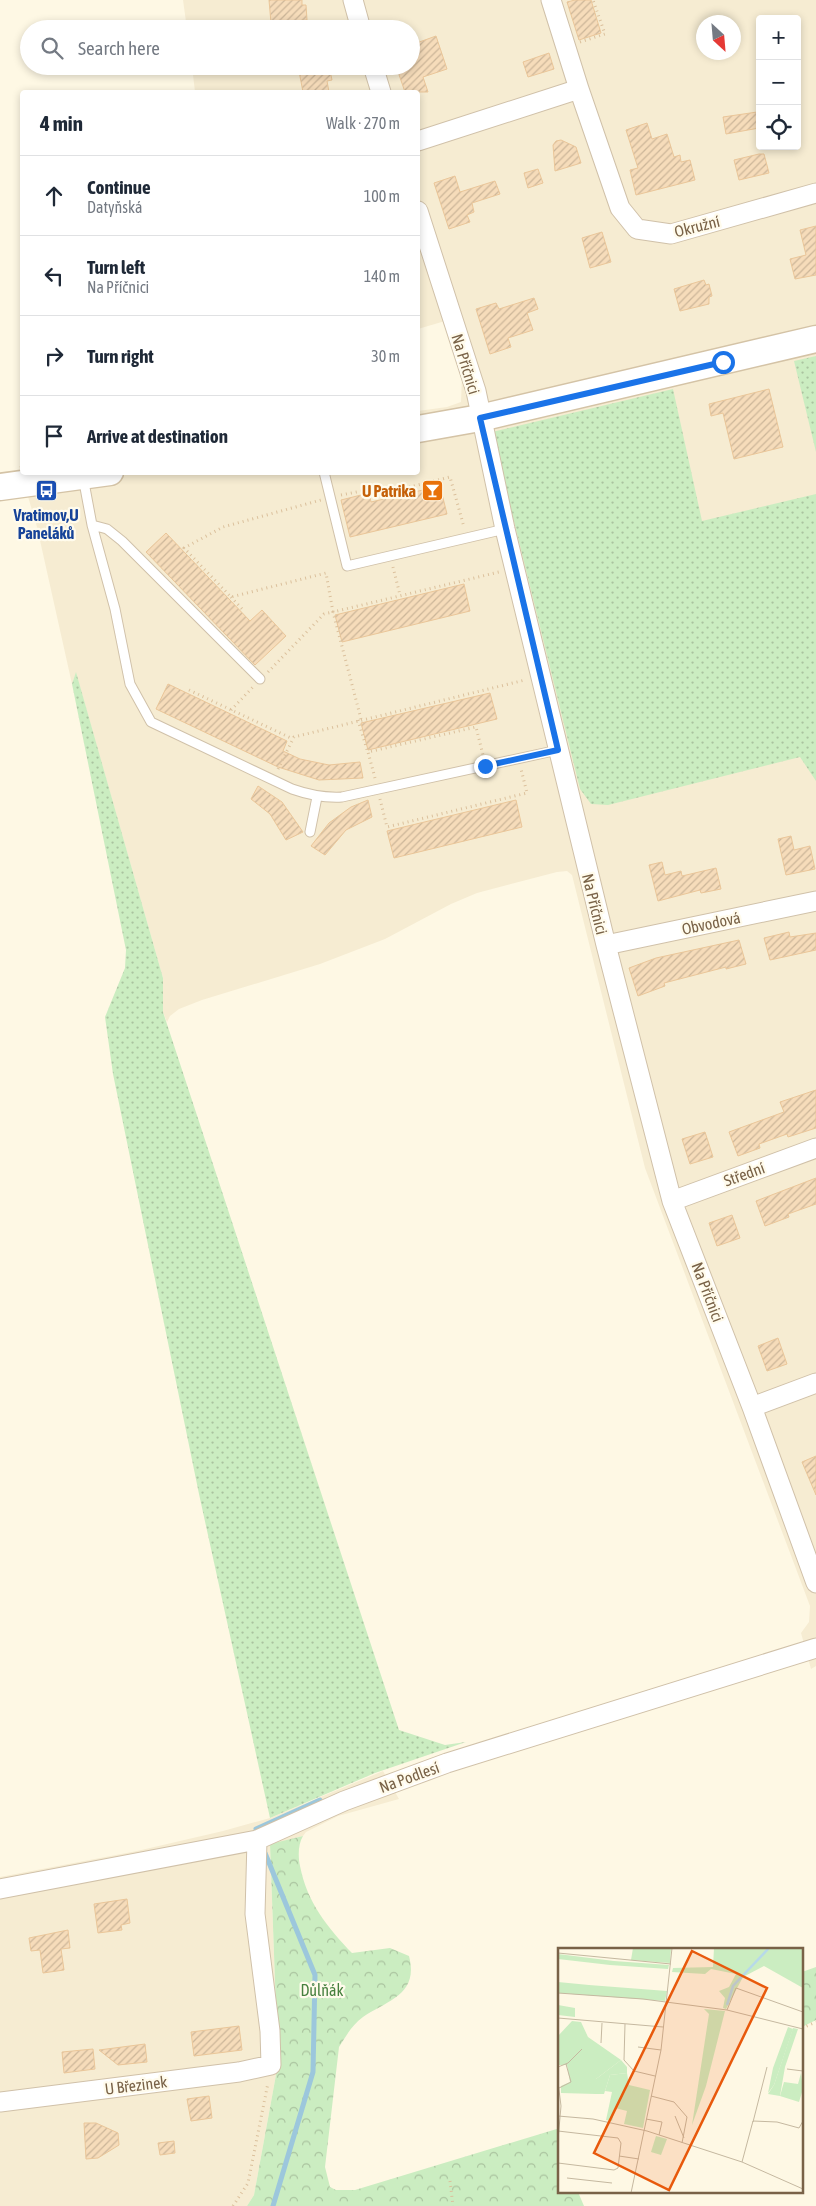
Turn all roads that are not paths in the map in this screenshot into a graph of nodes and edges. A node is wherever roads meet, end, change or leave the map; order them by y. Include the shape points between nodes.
1 (353, 0) edge
2 (551, 0) edge
3 (359, 20) edge
4 (375, 75) edge
5 (579, 89) junction
6 (379, 90) edge
7 (420, 140) edge
8 (816, 192) edge
9 (420, 217) edge
10 (816, 339) edge
11 (480, 418) junction
12 (420, 429) edge
13 (90, 475) edge
14 (325, 475) edge
15 (83, 476) junction
16 (0, 487) edge
17 (92, 525) junction
18 (504, 529) junction
19 (260, 679) road end
20 (558, 750) junction
21 (317, 797) junction
22 (310, 832) dead end
23 (816, 901) edge
24 (606, 945) junction
25 (816, 1148) edge
26 (672, 1201) junction
27 (816, 1383) edge
28 (752, 1407) junction
29 (816, 1583) edge
30 (816, 1648) edge
31 (257, 1840) junction
32 (0, 1890) edge
33 (0, 2102) edge

1 - 3 street
2 - 5 street, Okružní
4 - 6 street
5 - 7 street
5 - 8 street, Okružní via 620,208 637,229 671,234
9 - 11 street, Na Příčnici via 476,392
10 - 11 main road
11 - 12 main road
11 - 18 street, Na Příčnici
13 - 15 main road
14 - 18 lane via 347,566
15 - 16 main road
15 - 17 lane
17 - 19 lane via 107,528 122,541
17 - 21 lane via 115,609 130,684 151,722 292,789
18 - 20 street, Na Příčnici
20 - 21 lane via 378,789
20 - 24 street, Na Příčnici
21 - 22 lane
23 - 24 street, Obvodová
24 - 26 street, Na Příčnici
25 - 26 street, Střední
26 - 28 street, Na Příčnici
27 - 28 street
28 - 29 street, Na Příčnici
30 - 31 street, Na Podlesí via 448,1763 344,1801
31 - 32 street, Na Podlesí
31 - 33 street, U Březinek via 255,1914 270,2031 271,2065 239,2072

